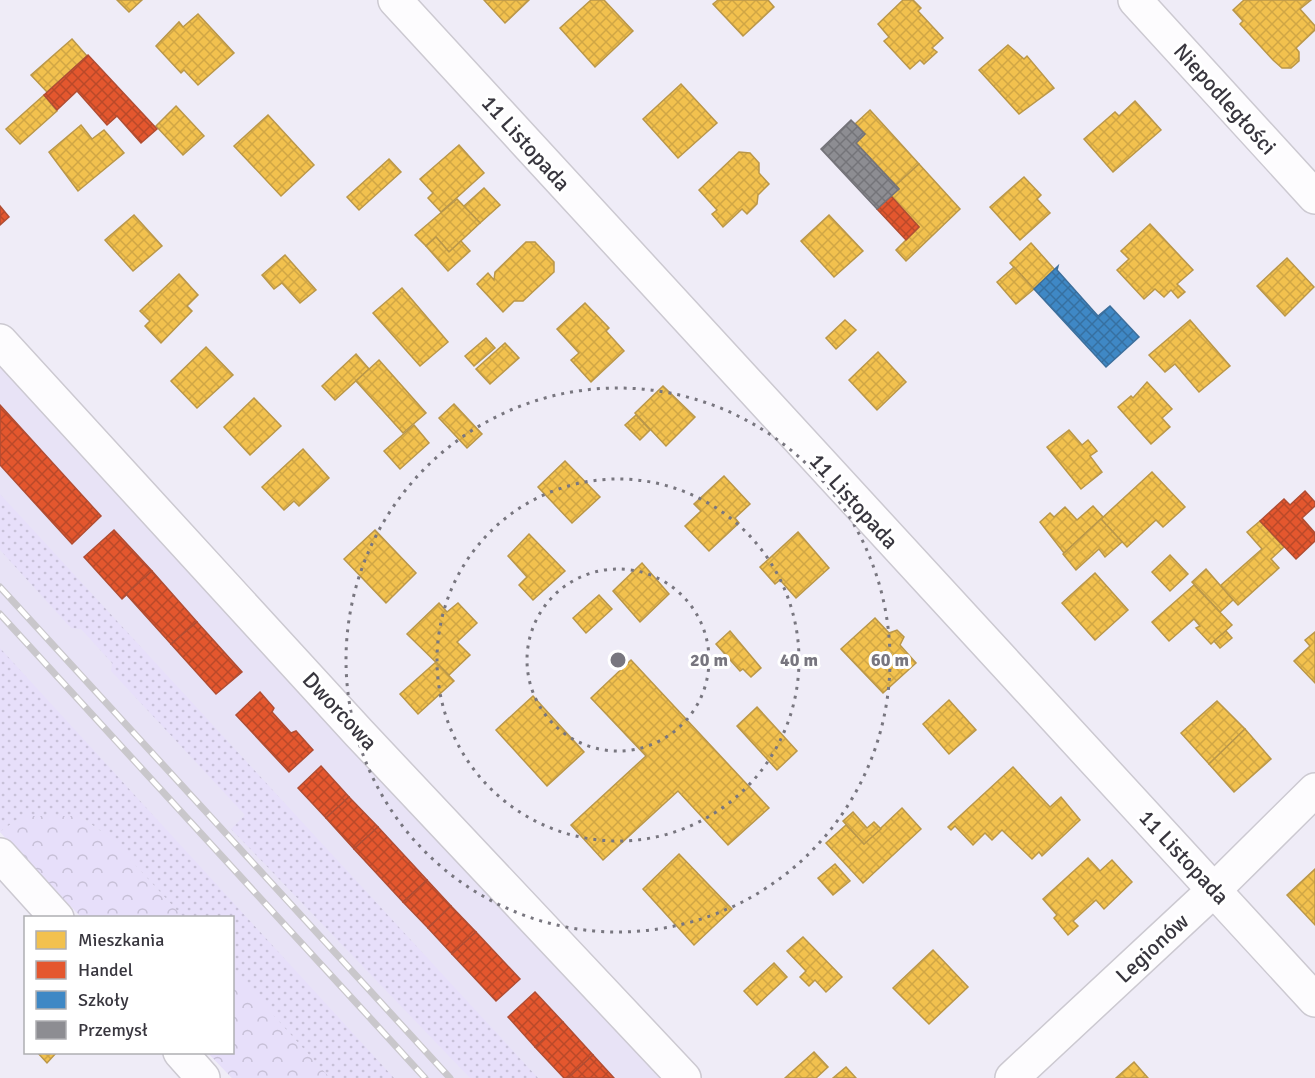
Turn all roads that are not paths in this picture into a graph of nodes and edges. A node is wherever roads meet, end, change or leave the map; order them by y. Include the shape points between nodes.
1 (395, 0) edge
2 (1135, 0) edge
3 (1315, 197) edge
4 (0, 341) edge
5 (1315, 790) edge
6 (0, 855) edge
7 (1215, 890) junction
8 (55, 916) edge
9 (1315, 1000) edge
10 (181, 1054) edge
11 (203, 1078) edge
12 (684, 1078) edge
13 (1012, 1078) edge

1 - 7 street, 11 Listopada
2 - 3 street, Niepodległości
4 - 12 street, Dworcowa via 351,724
5 - 7 street, Legionów
6 - 8 street
7 - 9 street, 11 Listopada
7 - 13 street, Legionów
10 - 11 street

